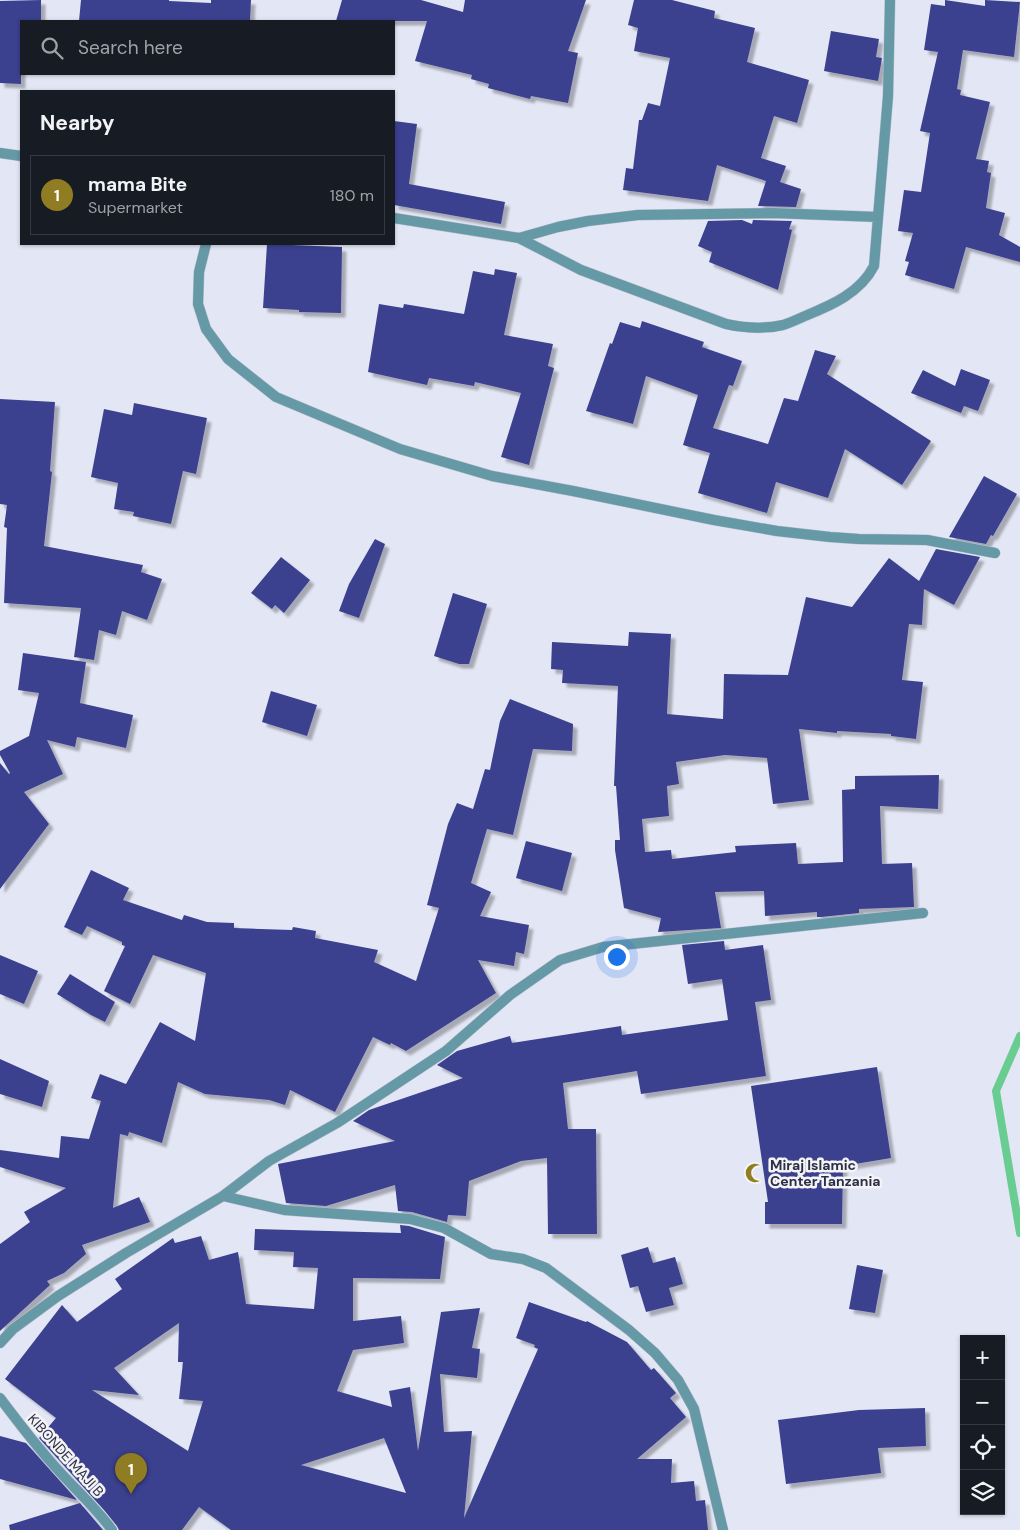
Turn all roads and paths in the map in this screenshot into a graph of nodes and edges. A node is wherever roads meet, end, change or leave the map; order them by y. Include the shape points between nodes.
1 (890, 0) edge
2 (0, 153) edge
3 (20, 156) edge
4 (878, 217) junction
5 (395, 218) edge
6 (519, 238) junction
7 (206, 245) edge
8 (995, 553) dead end
9 (923, 913) dead end
10 (223, 1196) junction
11 (0, 1343) edge
12 (0, 1398) edge
13 (112, 1530) edge
14 (723, 1530) edge

1 - 4 street via 888,96
2 - 3 street
4 - 6 street via 773,213 638,215 588,221
4 - 6 street via 874,266 860,286 828,307 783,325 742,328 581,270
5 - 6 street
7 - 8 street via 199,272 198,304 206,329 228,359 276,397 400,449 492,476 714,520 830,537 927,540
9 - 10 street via 602,947 560,960 510,995 446,1051 337,1123 269,1161
10 - 11 street via 58,1296 13,1329
10 - 14 street via 284,1210 410,1219 444,1228 491,1254 523,1259 546,1268 629,1330 678,1380 694,1410
12 - 13 street, KIBONDE MAJI B via 23,1429

